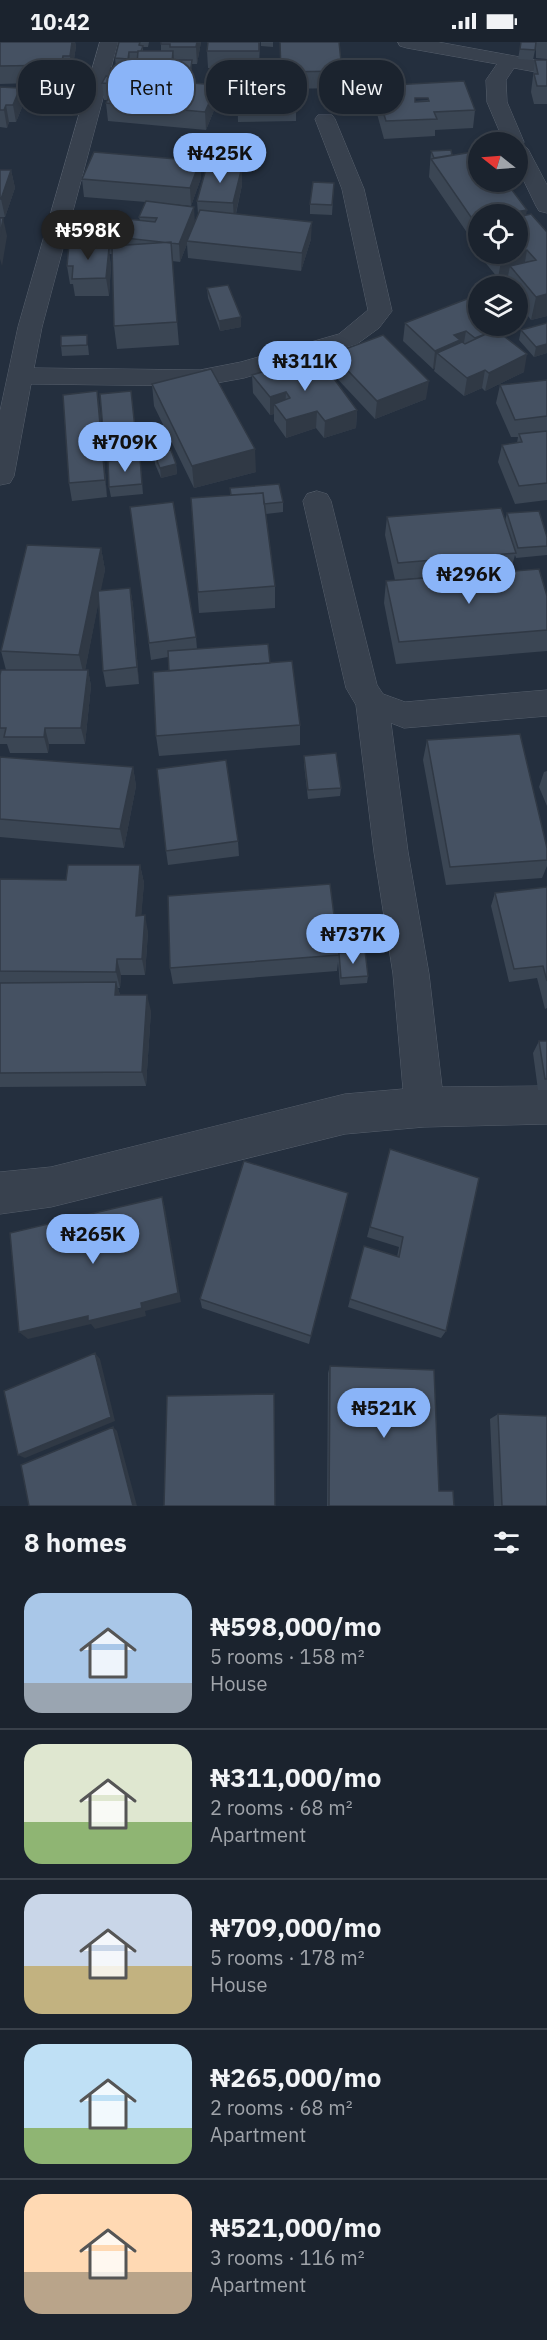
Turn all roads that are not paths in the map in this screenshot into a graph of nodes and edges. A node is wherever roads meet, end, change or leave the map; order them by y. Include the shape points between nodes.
1 (109, 42) edge
2 (407, 42) edge
3 (456, 47) edge
4 (508, 62) junction
5 (547, 68) edge
6 (326, 119) dead end
7 (510, 132) edge
8 (528, 169) edge
9 (547, 206) edge
10 (20, 376) junction
11 (0, 476) edge
12 (317, 501) dead end
13 (372, 703) junction
14 (547, 703) edge
15 (547, 1105) edge
16 (424, 1107) junction
17 (0, 1193) edge

1 - 10 street
2 - 3 street
3 - 4 street
4 - 5 street
4 - 7 street via 496,80 496,102
6 - 10 street via 354,189 377,295 380,311 370,323 348,339 244,370 200,378
8 - 9 street
10 - 11 street
12 - 13 street via 362,688
13 - 14 street via 404,715
13 - 16 street via 411,974
15 - 16 street
16 - 17 street via 345,1114 51,1187

